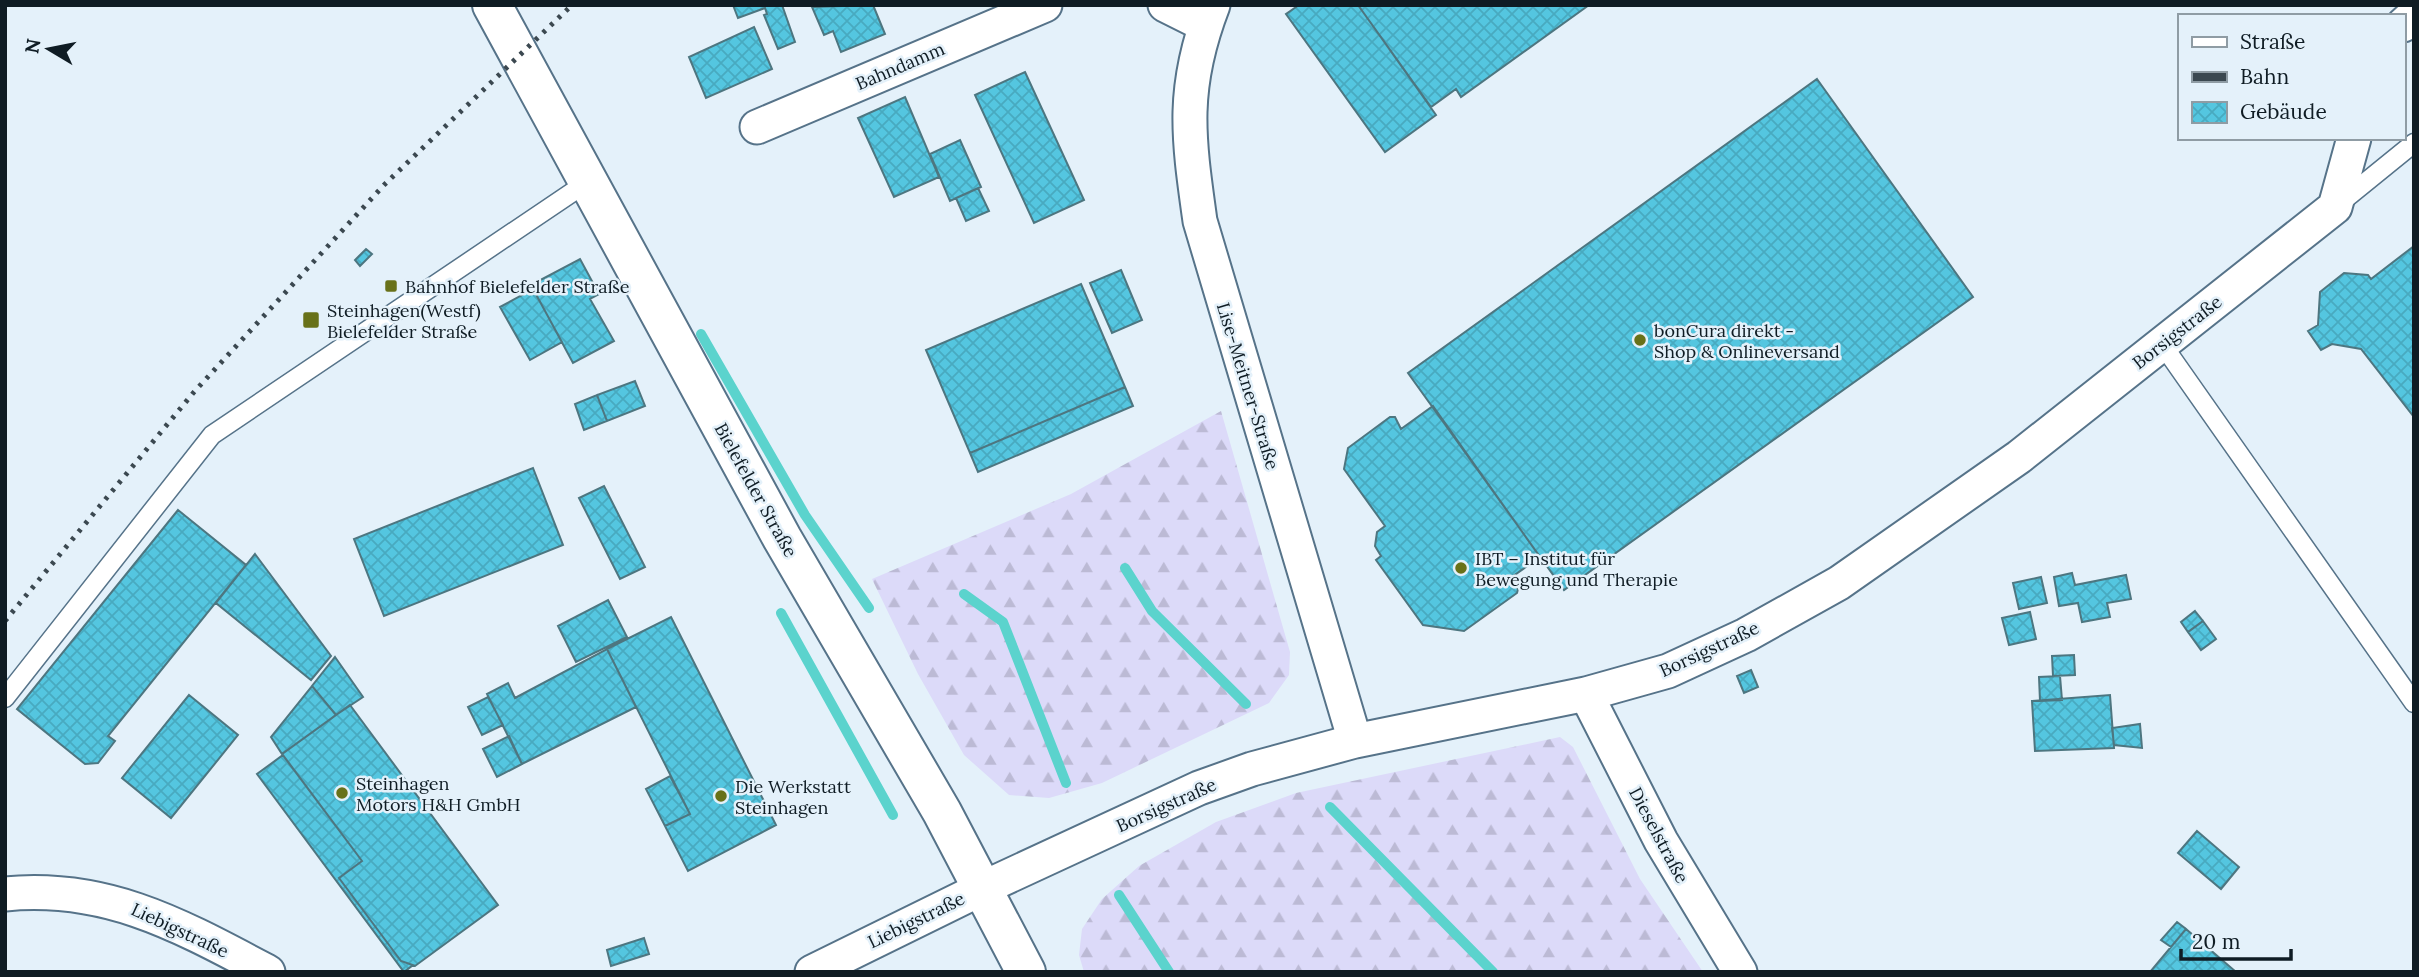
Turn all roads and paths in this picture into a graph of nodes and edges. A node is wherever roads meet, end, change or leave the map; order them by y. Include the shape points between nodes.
1 (492, 5) edge
2 (1045, 5) edge
3 (1165, 5) edge
4 (1209, 15) edge
5 (757, 127) dead end
6 (2353, 140) edge
7 (2414, 143) edge
8 (574, 190) junction
9 (2335, 207) junction
10 (2162, 344) junction
11 (1586, 694) junction
12 (5, 698) edge
13 (2414, 703) edge
14 (1355, 741) junction
15 (983, 888) junction
16 (5, 894) edge
17 (268, 972) edge
18 (812, 972) edge
19 (1026, 972) edge
20 (1740, 972) edge

1 - 8 main road, Bielefelder Straße
2 - 5 street, Bahndamm
3 - 4 street
4 - 14 street, Lise-Meitner-Straße via 1189,93 1188,139 1200,221
6 - 9 street
7 - 9 lane, Borsigstraße
8 - 12 lane via 212,435
8 - 15 main road, Bielefelder Straße via 782,538
9 - 10 street, Borsigstraße
10 - 11 street, Borsigstraße via 2019,457 1839,583 1668,671
10 - 13 lane
11 - 14 street, Borsigstraße
11 - 20 street, Dieselstraße via 1661,841
14 - 15 street, Borsigstraße via 1199,788
15 - 18 street, Liebigstraße
15 - 19 main road, Bielefelder Straße
16 - 17 street, Liebigstraße via 69,893 122,903 167,919

